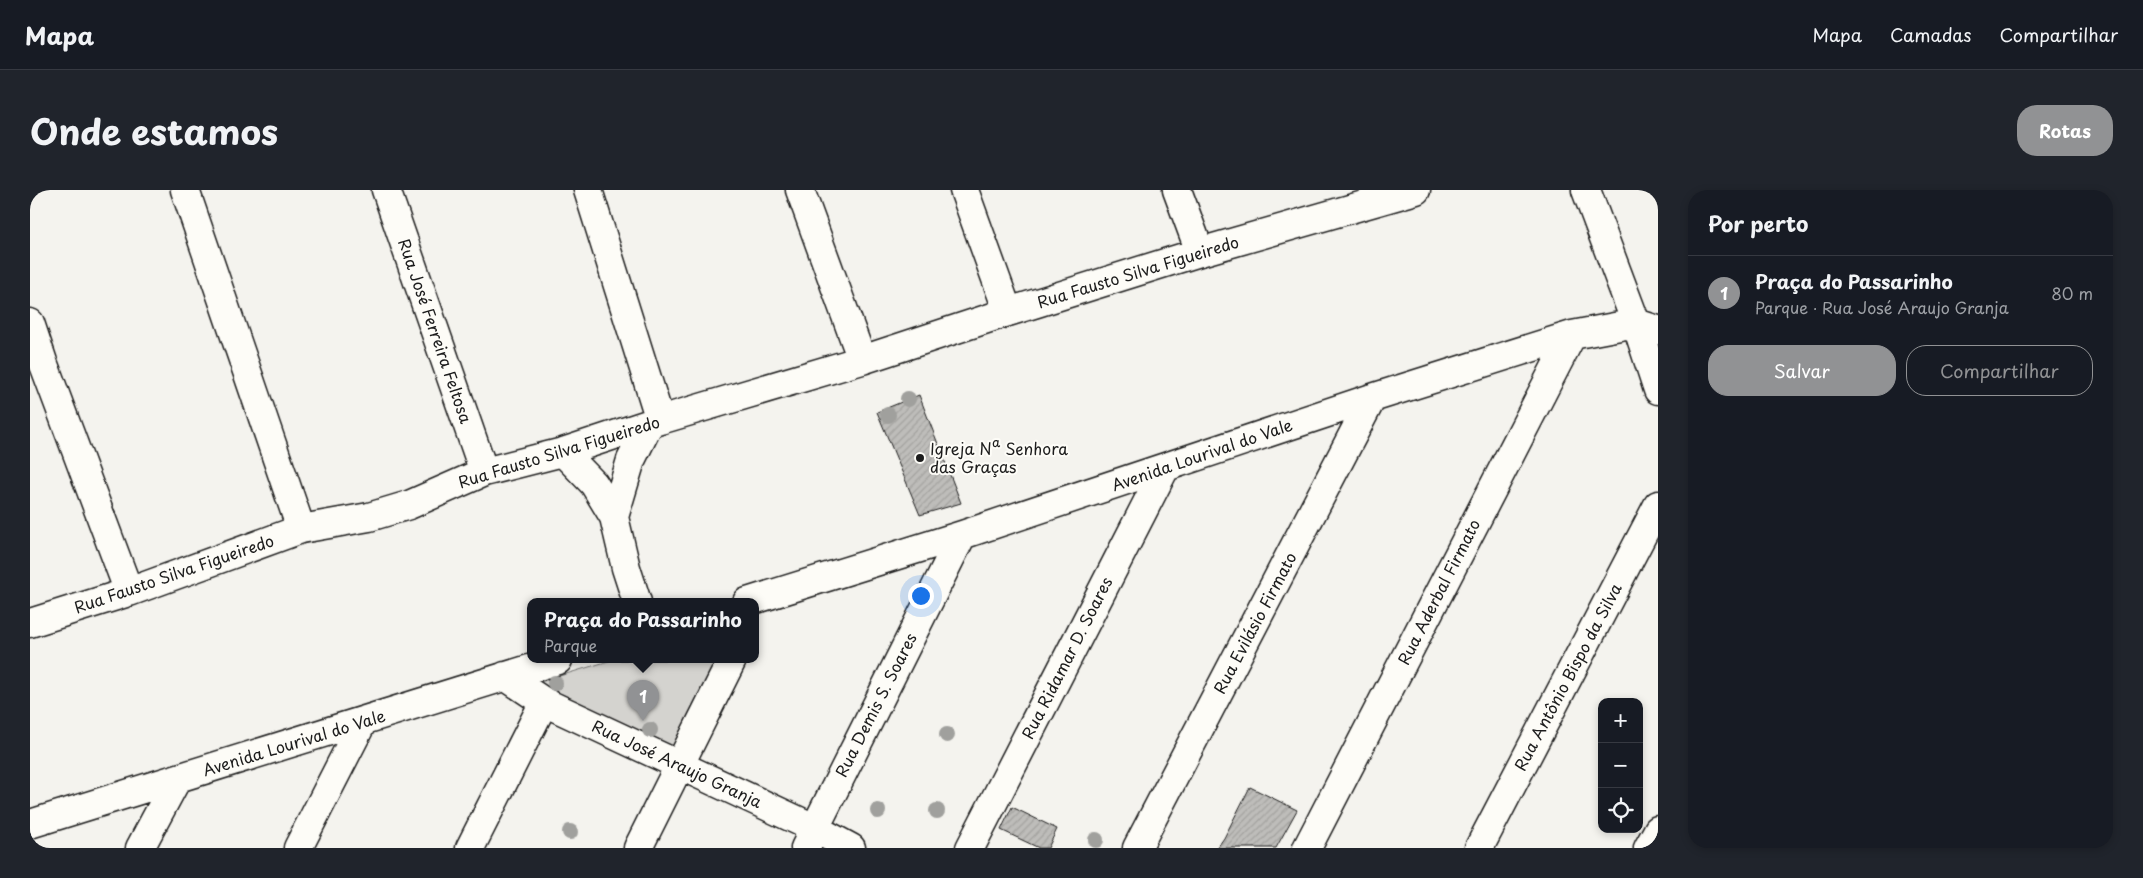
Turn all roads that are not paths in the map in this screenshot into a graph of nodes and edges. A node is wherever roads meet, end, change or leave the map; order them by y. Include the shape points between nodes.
1 (185, 190) edge
2 (386, 190) edge
3 (588, 190) edge
4 (800, 190) edge
5 (964, 190) edge
6 (1177, 190) edge
7 (1416, 190) edge
8 (1586, 190) edge
9 (1200, 252) junction
10 (1008, 312) junction
11 (30, 323) edge
12 (1647, 327) edge
13 (1572, 335) junction
14 (862, 360) junction
15 (1658, 390) edge
16 (1372, 398) junction
17 (654, 422) junction
18 (563, 452) junction
19 (1164, 468) junction
20 (484, 472) junction
21 (1658, 505) edge
22 (614, 517) junction
23 (301, 529) junction
24 (962, 535) junction
25 (129, 592) junction
26 (636, 598) edge
27 (759, 603) edge
28 (30, 623) edge
29 (548, 663) edge
30 (731, 663) edge
31 (505, 676) junction
32 (544, 702) junction
33 (363, 721) junction
34 (680, 766) junction
35 (177, 779) junction
36 (30, 824) edge
37 (1658, 830) edge
38 (810, 838) edge
39 (140, 848) edge
40 (298, 848) edge
41 (470, 848) edge
42 (638, 848) edge
43 (851, 848) edge
44 (970, 848) edge
45 (1137, 848) edge
46 (1307, 848) edge
47 (1479, 848) edge
48 (1648, 848) edge

1 - 23 street
2 - 20 street, Rua José Ferreira Feltosa
3 - 17 street
4 - 14 street
5 - 10 street
6 - 9 street
7 - 9 street, Rua Fausto Silva Figueiredo
8 - 12 street
9 - 10 street, Rua Fausto Silva Figueiredo
10 - 14 street, Rua Fausto Silva Figueiredo
11 - 25 street
12 - 13 street, Avenida Lourival do Vale
12 - 15 street
13 - 16 street, Avenida Lourival do Vale
13 - 46 street, Rua Aderbal Firmato
14 - 17 street, Rua Fausto Silva Figueiredo
16 - 19 street, Avenida Lourival do Vale
16 - 45 street, Rua Evilásio Firmato
17 - 18 street, Rua Fausto Silva Figueiredo
17 - 22 street via 631,460
18 - 20 street, Rua Fausto Silva Figueiredo
18 - 22 street via 594,484
19 - 24 street, Avenida Lourival do Vale
19 - 44 street, Rua Ridamar D. Soares
20 - 23 street, Rua Fausto Silva Figueiredo via 410,505 369,517
21 - 47 street, Rua Antônio Bispo da Silva
22 - 26 street
23 - 25 street, Rua Fausto Silva Figueiredo
24 - 27 street, Avenida Lourival do Vale
24 - 38 street, Rua Demis S. Soares
25 - 28 street, Rua Fausto Silva Figueiredo
29 - 31 street, Avenida Lourival do Vale
30 - 34 street
31 - 32 street, Rua José Araujo Granja
31 - 33 street, Avenida Lourival do Vale
32 - 34 street, Rua José Araujo Granja
32 - 41 street
33 - 35 street, Avenida Lourival do Vale
33 - 40 street
34 - 38 street, Rua José Araujo Granja
34 - 42 street
35 - 36 street, Avenida Lourival do Vale
35 - 39 street
37 - 48 street
38 - 43 street, Rua José Araujo Granja

